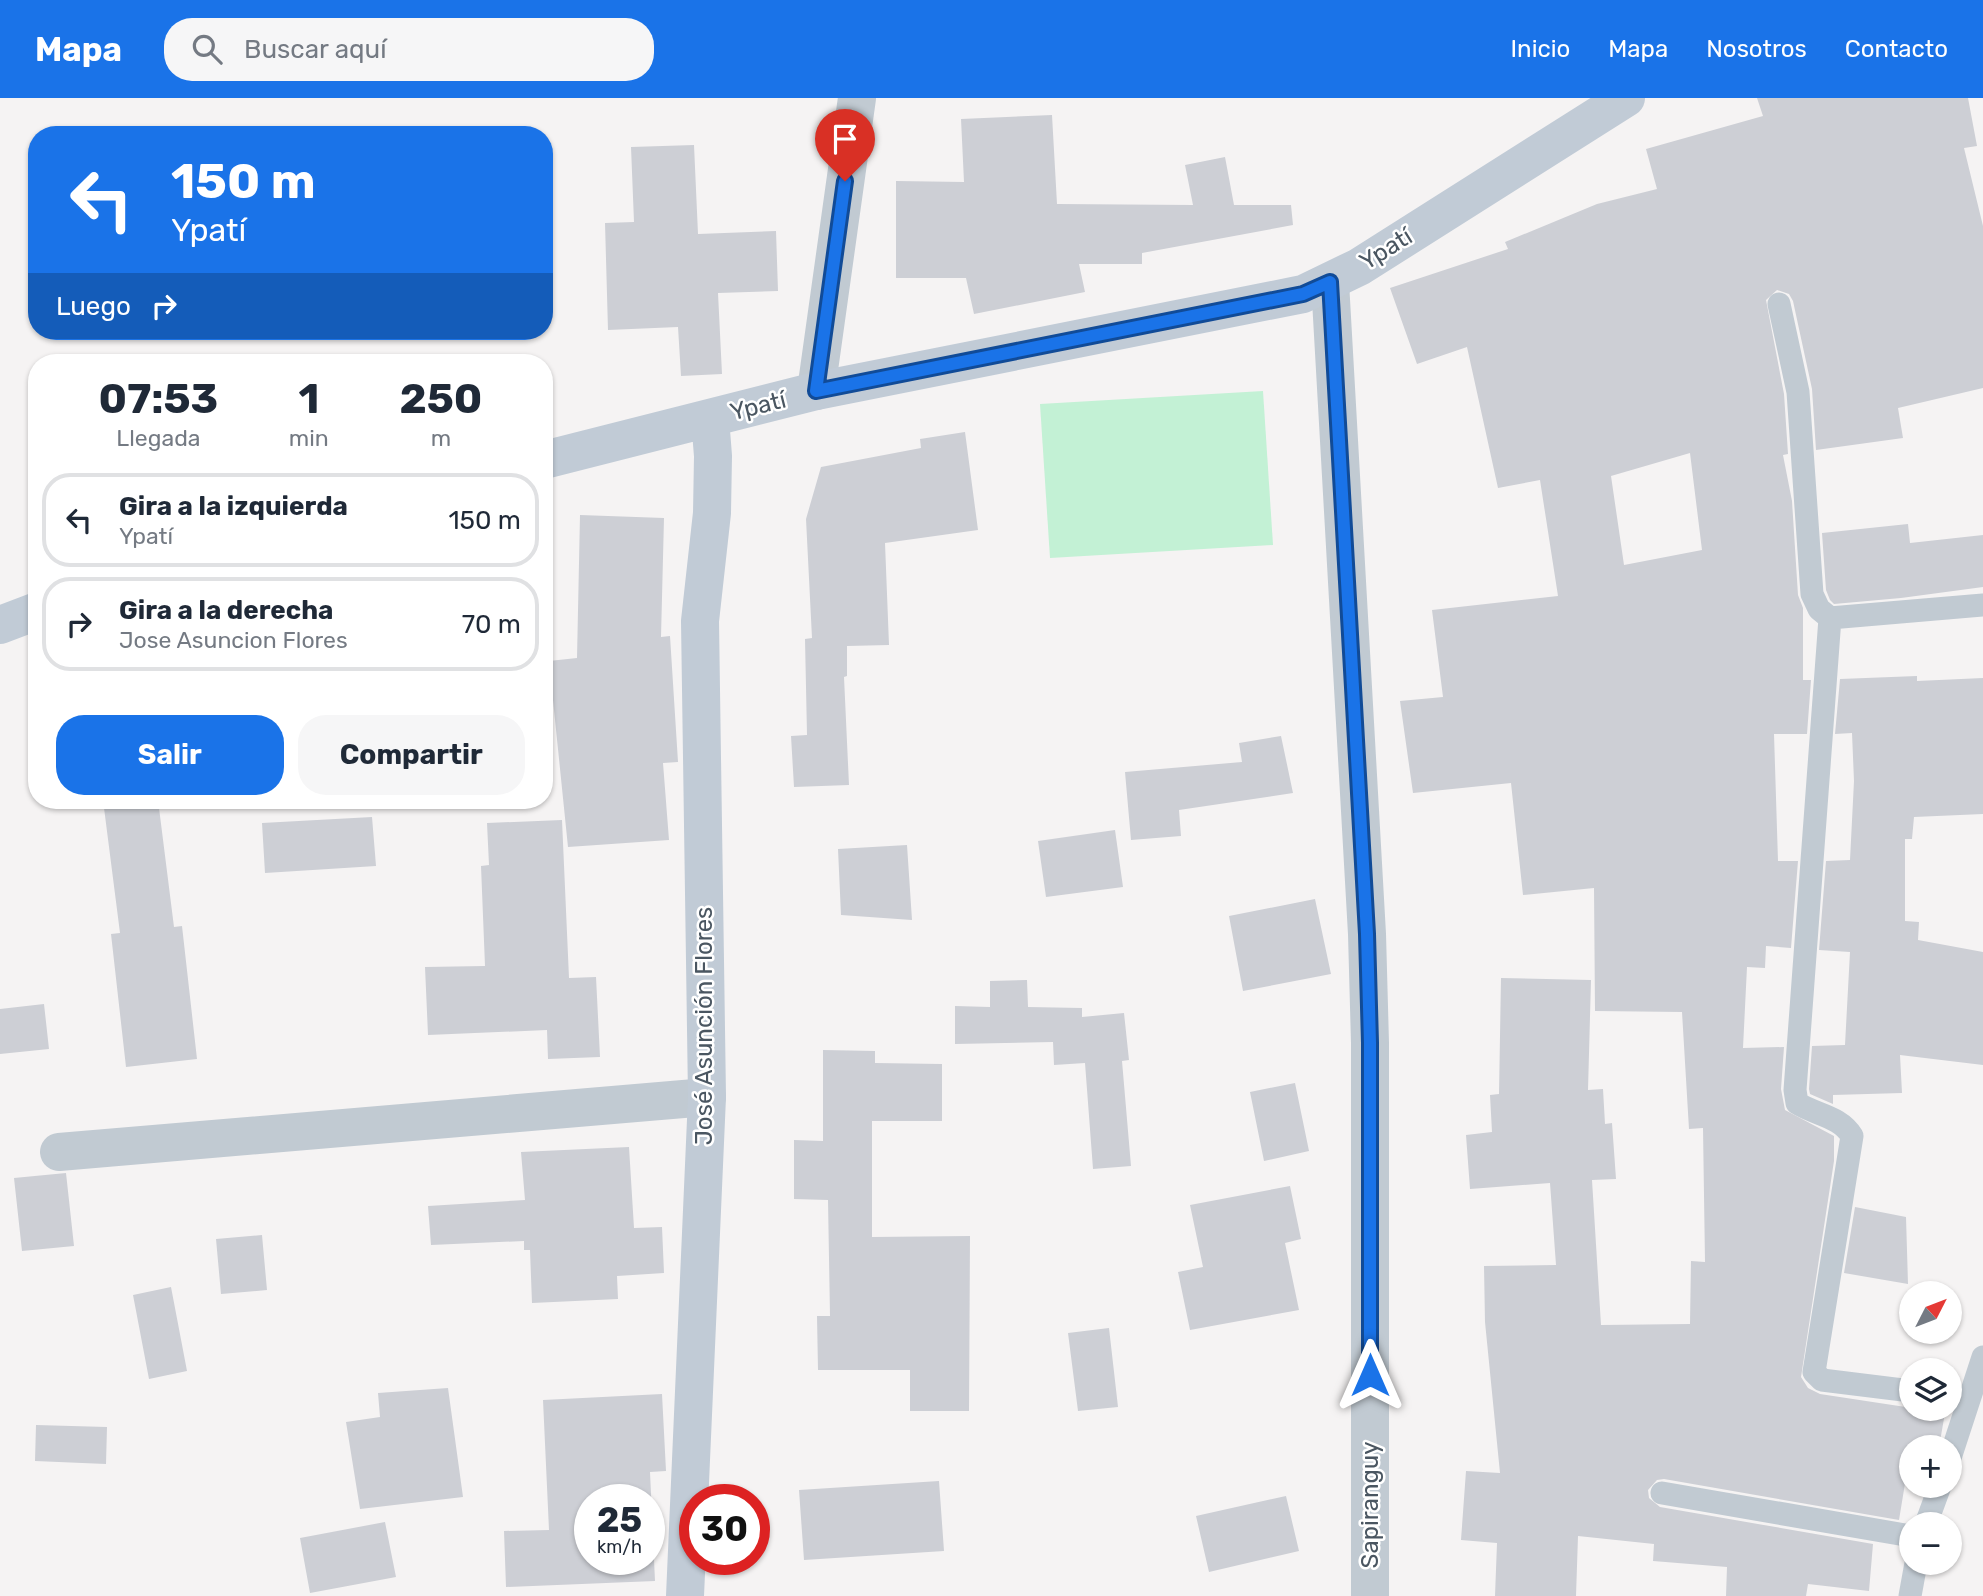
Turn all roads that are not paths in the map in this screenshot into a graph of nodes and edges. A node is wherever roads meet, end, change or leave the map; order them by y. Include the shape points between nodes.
1 (857, 98) edge
2 (1626, 98) edge
3 (1330, 282) junction
4 (1779, 304) dead end
5 (816, 391) junction
6 (710, 418) junction
7 (553, 458) edge
8 (1983, 606) edge
9 (28, 614) edge
10 (1830, 618) junction
11 (0, 625) edge
12 (707, 1097) junction
13 (59, 1152) dead end
14 (1983, 1357) edge
15 (1899, 1390) edge
16 (1968, 1398) edge
17 (1957, 1435) edge
18 (1662, 1493) dead end
19 (1899, 1534) edge
20 (1914, 1575) edge
21 (685, 1596) edge
22 (1370, 1596) edge
23 (1910, 1596) edge

1 - 5 street
2 - 3 street, Ypatí
3 - 5 street, Ypatí via 1303,294
3 - 22 street, Sapiranguy via 1370,1016
4 - 10 lane via 1798,392 1812,594
5 - 6 street, Ypatí
6 - 7 street, Ypatí
6 - 12 street, José Asunción Flores via 712,513 700,621
8 - 10 lane
9 - 11 street
10 - 15 lane via 1795,1090 1797,1103 1832,1118 1852,1136 1814,1372 1822,1380
12 - 13 street
12 - 21 street, José Asunción Flores
14 - 16 lane
16 - 17 lane
18 - 19 lane
20 - 23 lane

